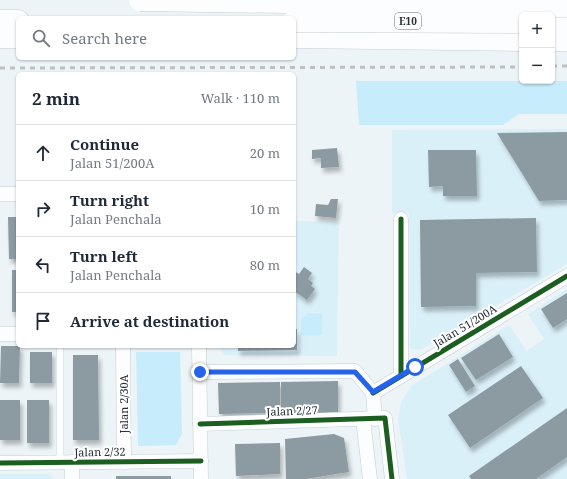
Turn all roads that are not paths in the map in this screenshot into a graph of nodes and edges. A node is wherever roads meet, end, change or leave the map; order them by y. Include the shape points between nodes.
1 (140, 0) edge
2 (332, 0) edge
3 (406, 0) edge
4 (567, 6) edge
5 (0, 21) edge
6 (16, 21) edge
7 (519, 22) edge
8 (555, 22) edge
9 (567, 22) edge
10 (296, 31) edge
11 (296, 31) edge
12 (296, 31) edge
13 (16, 37) edge
14 (0, 38) edge
15 (440, 39) junction
16 (519, 40) edge
17 (555, 40) edge
18 (567, 40) edge
19 (0, 194) edge
20 (16, 194) edge
21 (401, 219) dead end
22 (567, 276) edge
23 (0, 334) edge
24 (16, 334) edge
25 (60, 348) edge
26 (123, 348) edge
27 (199, 348) edge
28 (200, 372) junction
29 (401, 376) junction
30 (373, 392) junction
31 (374, 419) junction
32 (200, 424) junction
33 (201, 461) junction
34 (66, 462) junction
35 (124, 462) junction
36 (0, 463) edge
37 (72, 479) edge
38 (201, 479) edge
39 (370, 479) edge
40 (392, 479) edge

1 - 4 highway, E10, bridge
2 - 10 highway via 332,12 325,21 317,27
3 - 15 highway via 407,15 412,25 421,33
5 - 6 highway
7 - 11 highway, E10, bridge
8 - 9 highway
12 - 15 highway
13 - 14 highway
15 - 16 highway
17 - 18 highway
19 - 20 street
21 - 29 street
22 - 29 street, Jalan 51/200A
23 - 24 street
25 - 34 lane
26 - 35 street, Jalan 2/30A
27 - 28 street
28 - 30 street via 355,372
28 - 32 street
29 - 30 street, Jalan 51/200A
30 - 31 street
31 - 32 street, Jalan 2/27
31 - 39 street
31 - 40 street
32 - 33 street
33 - 35 street, Jalan 2/32
33 - 38 street
34 - 35 street, Jalan 2/32
34 - 36 street, Jalan 2/32
34 - 37 street

